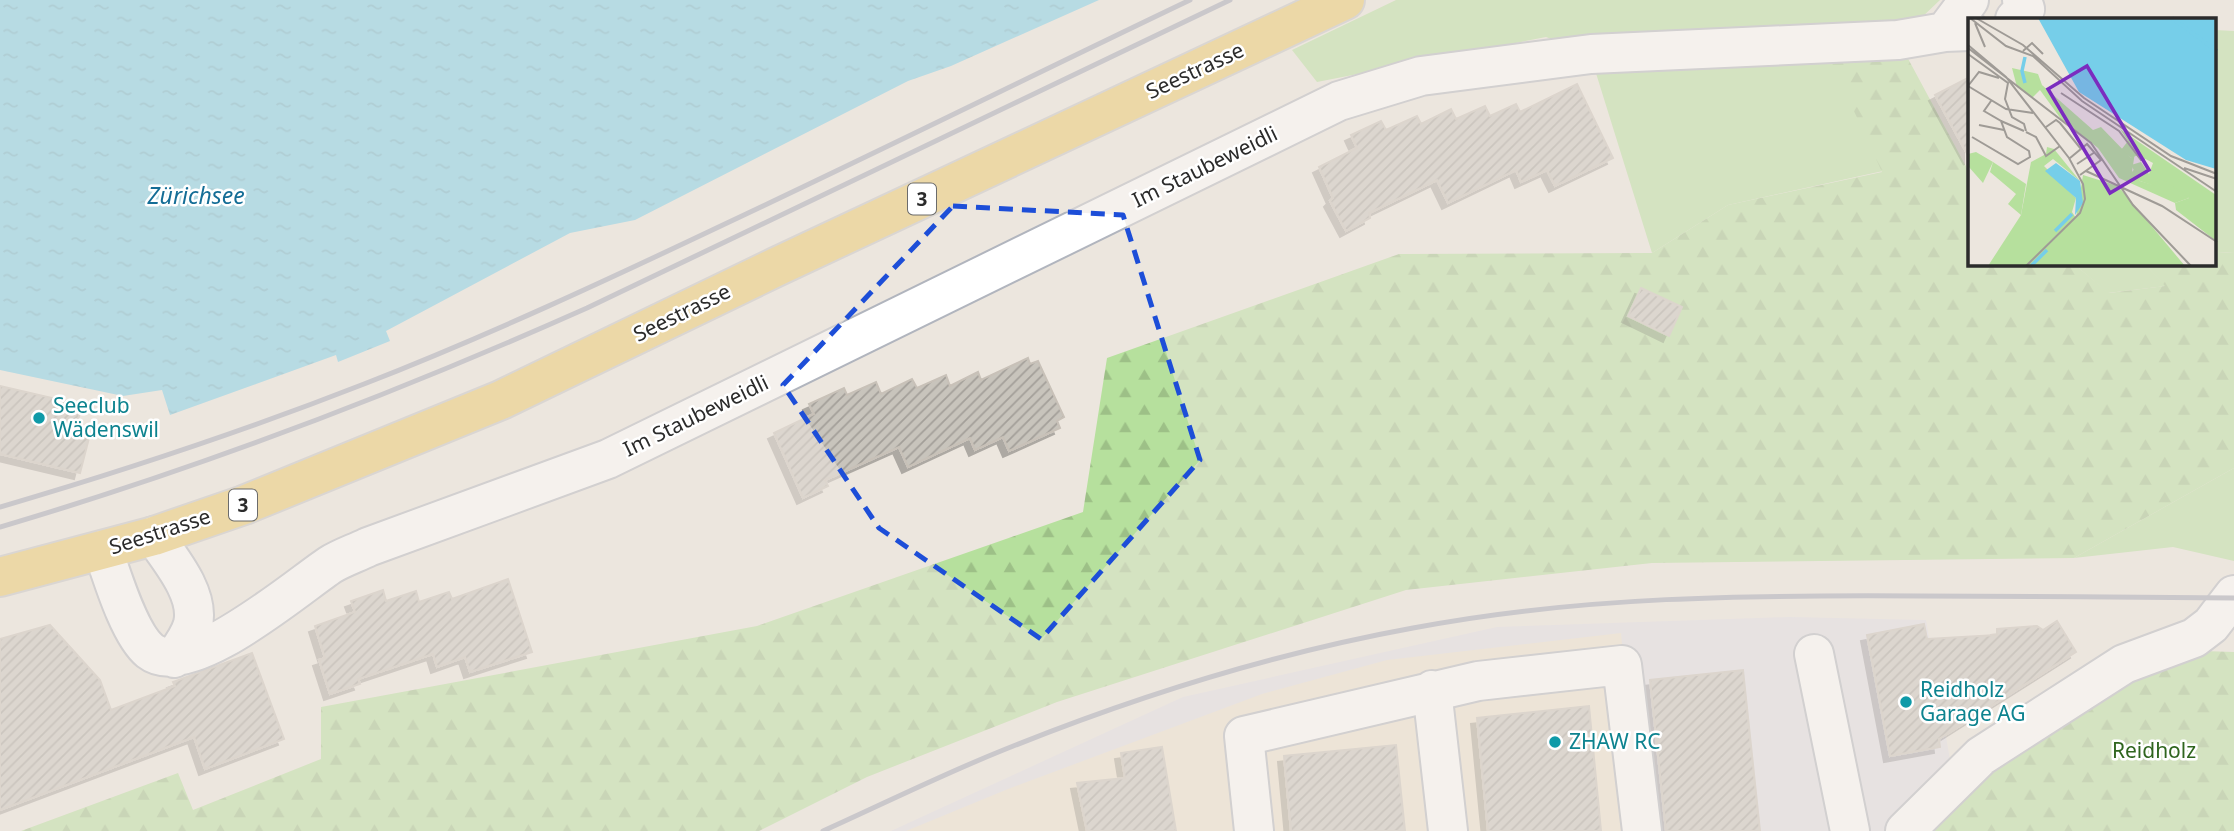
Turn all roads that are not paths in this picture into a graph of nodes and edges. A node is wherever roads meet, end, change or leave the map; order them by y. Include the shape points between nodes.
1 (1345, 0) edge
2 (1969, 0) edge
3 (2022, 0) edge
4 (2016, 18) edge
5 (1957, 32) edge
6 (154, 536) junction
7 (103, 550) junction
8 (0, 577) edge
9 (2234, 595) edge
10 (1814, 654) dead end
11 (174, 658) junction
12 (1432, 690) junction
13 (1254, 831) edge
14 (1448, 831) edge
15 (1643, 831) edge
16 (1850, 831) edge
17 (1905, 831) edge

1 - 6 main road, Seestrasse / 3 via 501,400 244,505
2 - 5 street
3 - 4 street via 2025,9
5 - 11 street, Im Staubeweidli via 1898,40 1591,54 1420,76 1339,101 608,459 333,563 234,634
6 - 7 main road, Seestrasse / 3
6 - 11 street via 190,598 194,622
7 - 8 main road, Seestrasse / 3
7 - 11 street via 122,603 145,646 152,653
9 - 17 street via 2211,625 2194,638 2124,664 1982,756
10 - 16 street
12 - 13 street via 1244,736
12 - 14 street
12 - 15 street via 1622,665

